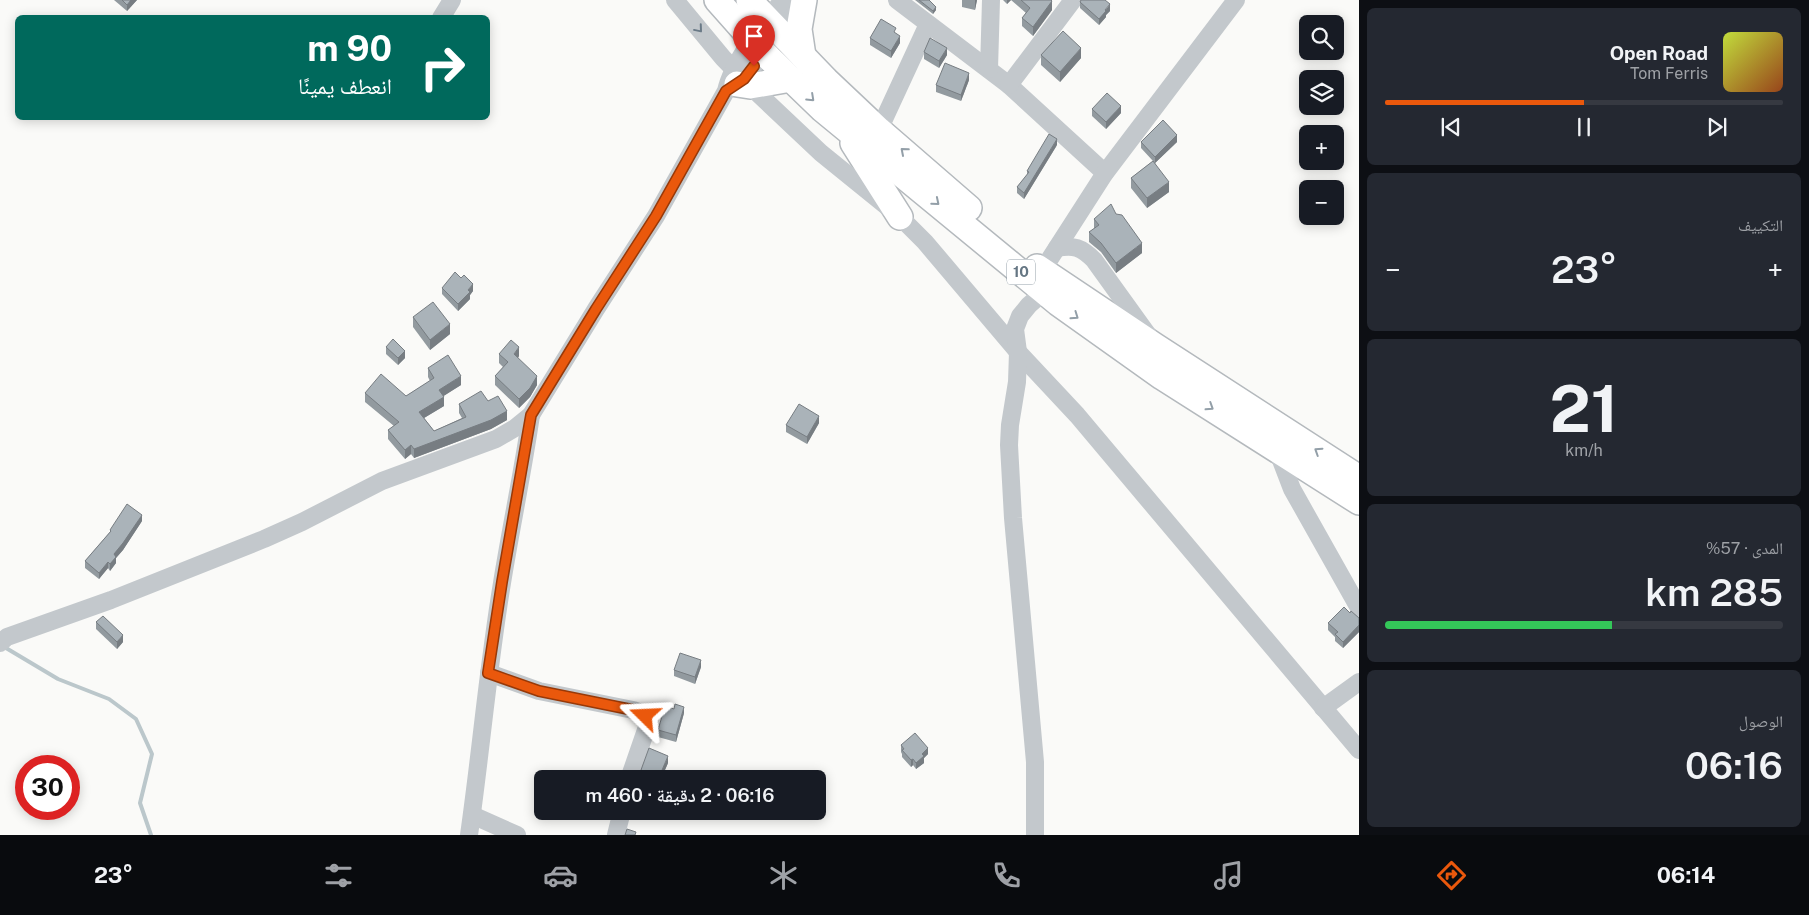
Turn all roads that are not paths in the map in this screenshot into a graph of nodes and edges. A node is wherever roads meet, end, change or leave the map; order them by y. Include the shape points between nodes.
1 (452, 0) edge
2 (675, 0) edge
3 (716, 0) edge
4 (749, 0) edge
5 (783, 0) edge
6 (803, 0) edge
7 (897, 0) edge
8 (991, 0) edge
9 (1073, 0) edge
10 (1236, 0) edge
11 (443, 15) edge
12 (928, 24) junction
13 (773, 26) junction
14 (758, 46) junction
15 (803, 56) junction
16 (989, 69) junction
17 (736, 78) junction
18 (790, 79) junction
19 (1009, 85) junction
20 (841, 124) junction
21 (879, 130) junction
22 (1105, 173) junction
23 (900, 217) junction
24 (1056, 248) junction
25 (1043, 281) junction
26 (1155, 346) junction
27 (1018, 352) junction
28 (531, 415) junction
29 (1277, 450) junction
30 (1359, 478) edge
31 (1359, 502) edge
32 (1359, 608) edge
33 (0, 644) edge
34 (488, 673) junction
35 (1359, 682) edge
36 (1323, 708) junction
37 (1359, 750) edge
38 (632, 770) edge
39 (472, 815) junction
40 (620, 820) edge
41 (469, 835) edge
42 (517, 835) edge
43 (616, 835) edge
44 (1035, 835) edge

1 - 11 street
2 -> 17 street
3 - 14 highway, 10
4 - 13 highway, 10
5 - 13 street
6 - 13 street
6 - 15 highway via 799,29
7 - 12 street
8 - 16 street
9 - 19 street
10 - 22 street
12 - 16 street
12 - 21 street
13 - 14 street
13 - 15 highway, 10
14 - 17 street
14 - 18 highway, 10
15 - 21 highway, 10
16 - 19 street
17 - 18 highway
17 - 23 street
17 - 28 street via 656,216
18 -> 20 highway, 10
19 - 22 street
20 - 23 highway
20 -> 25 highway, 10
25 -> 21 highway, 10
22 - 24 street
23 - 27 street
24 - 25 street
24 - 26 street via 1068,246 1086,251
25 - 26 highway, 10
25 - 27 street via 1016,324
25 -> 29 highway, 10 via 1058,303 1162,377
30 -> 26 highway, 10
27 - 36 street via 1077,415
27 - 44 street via 1010,425 1010,479 1035,762
28 - 33 street via 496,439 382,481 280,532 8,637
28 - 34 street
29 - 31 highway, 10
29 - 32 street via 1292,489
34 - 38 street via 539,691 633,710 645,716 648,727
34 - 39 street
35 - 36 street
36 - 37 street
39 - 41 street
39 - 42 street
40 - 43 street

